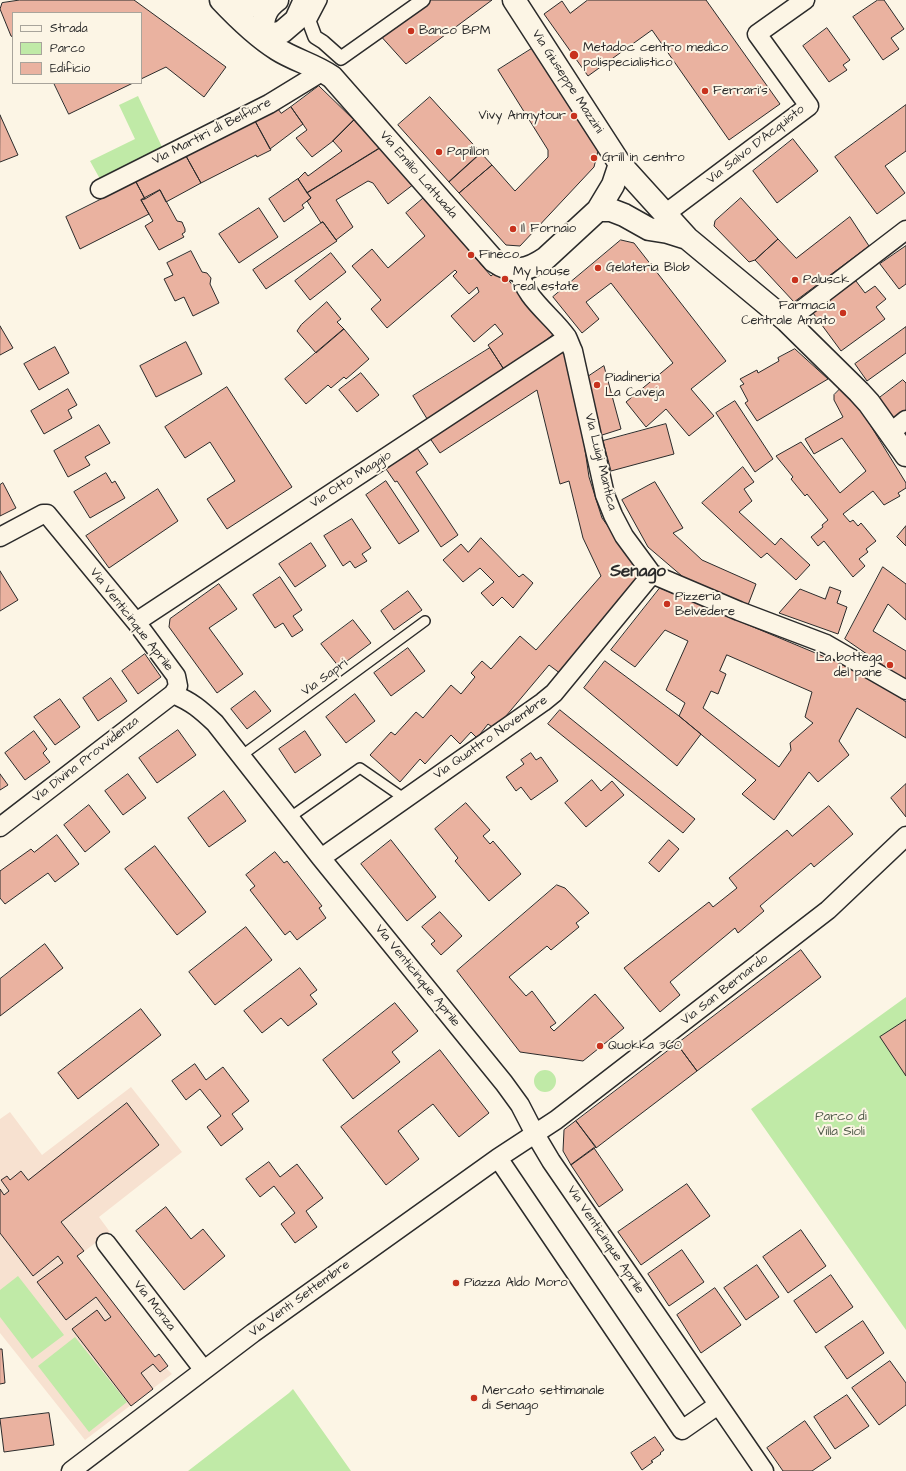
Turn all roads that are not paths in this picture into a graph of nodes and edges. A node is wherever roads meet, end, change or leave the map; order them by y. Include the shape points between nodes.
1 (221, 0) edge
2 (233, 0) edge
3 (305, 0) edge
4 (320, 0) edge
5 (423, 0) edge
6 (514, 0) edge
7 (805, 0) edge
8 (273, 3) edge
9 (262, 38) junction
10 (323, 71) junction
11 (620, 164) junction
12 (100, 189) dead end
13 (598, 210) junction
14 (665, 214) junction
15 (643, 226) junction
16 (906, 230) edge
17 (687, 238) junction
18 (519, 269) junction
19 (787, 321) junction
20 (567, 338) junction
21 (898, 427) edge
22 (906, 455) edge
23 (0, 537) edge
24 (652, 574) junction
25 (425, 621) dead end
26 (136, 622) junction
27 (906, 690) edge
28 (173, 694) junction
29 (241, 756) junction
30 (405, 800) junction
31 (289, 818) junction
32 (0, 827) edge
33 (906, 836) edge
34 (321, 858) junction
35 (535, 1134) junction
36 (498, 1158) junction
37 (106, 1243) dead end
38 (203, 1369) junction
39 (718, 1406) junction
40 (71, 1471) edge
41 (764, 1471) edge

1 - 9 street, Via Emilio Lattuada via 239,20
2 - 8 street via 249,5
3 - 9 street via 296,20 282,32
4 - 5 street via 309,21 315,37 341,58
6 - 11 street, Via Giuseppe Mazzini
7 - 14 street, Via Salvo D'Acquisto via 757,34 809,106
8 - 9 street via 263,18
9 - 10 street, Via Emilio Lattuada via 277,49
10 - 12 street, Via Martiri di Belfiore via 269,104
10 - 18 street, Via Emilio Lattuada via 332,77 494,260 508,269
11 - 13 street via 609,195
11 - 14 street, Via Giuseppe Mazzini
13 - 15 street via 611,210
13 - 18 street via 546,258
14 - 15 street
14 - 17 street, Via Giuseppe Mazzini
15 - 17 street
16 - 19 street
17 - 19 street, Via Giuseppe Mazzini
18 - 20 street, Via Luigi Mantica via 529,295
19 - 21 street, Via Giuseppe Mazzini via 869,403
20 - 24 street, Via Luigi Mantica via 573,352 613,516 624,536
20 - 26 street, Via Otto Maggio
21 - 22 street, Via Giuseppe Mazzini
23 - 26 street, Via Venticinque Aprile via 46,514
24 - 27 street via 826,644
24 - 30 street, Via Quattro Novembre via 554,693
25 - 29 lane, Via Sapri
26 - 28 street, Via Venticinque Aprile via 176,676 178,686
28 - 29 street, Via Venticinque Aprile via 198,707 215,723
28 - 32 street, Via Divina Provvidenza
29 - 31 street, Via Venticinque Aprile
30 - 31 lane via 360,768
30 - 34 street, Via Quattro Novembre
31 - 34 street, Via Venticinque Aprile
33 - 35 street, Via San Bernardo via 828,910
34 - 35 street, Via Venticinque Aprile via 504,1083 520,1105
35 - 36 street, Via Venti Settembre
35 - 39 street, Via Venticinque Aprile
36 - 38 street, Via Venti Settembre
36 - 39 street via 682,1430
37 - 38 street, Via Monza
38 - 40 street, Via Venti Settembre
39 - 41 street, Via Venticinque Aprile

